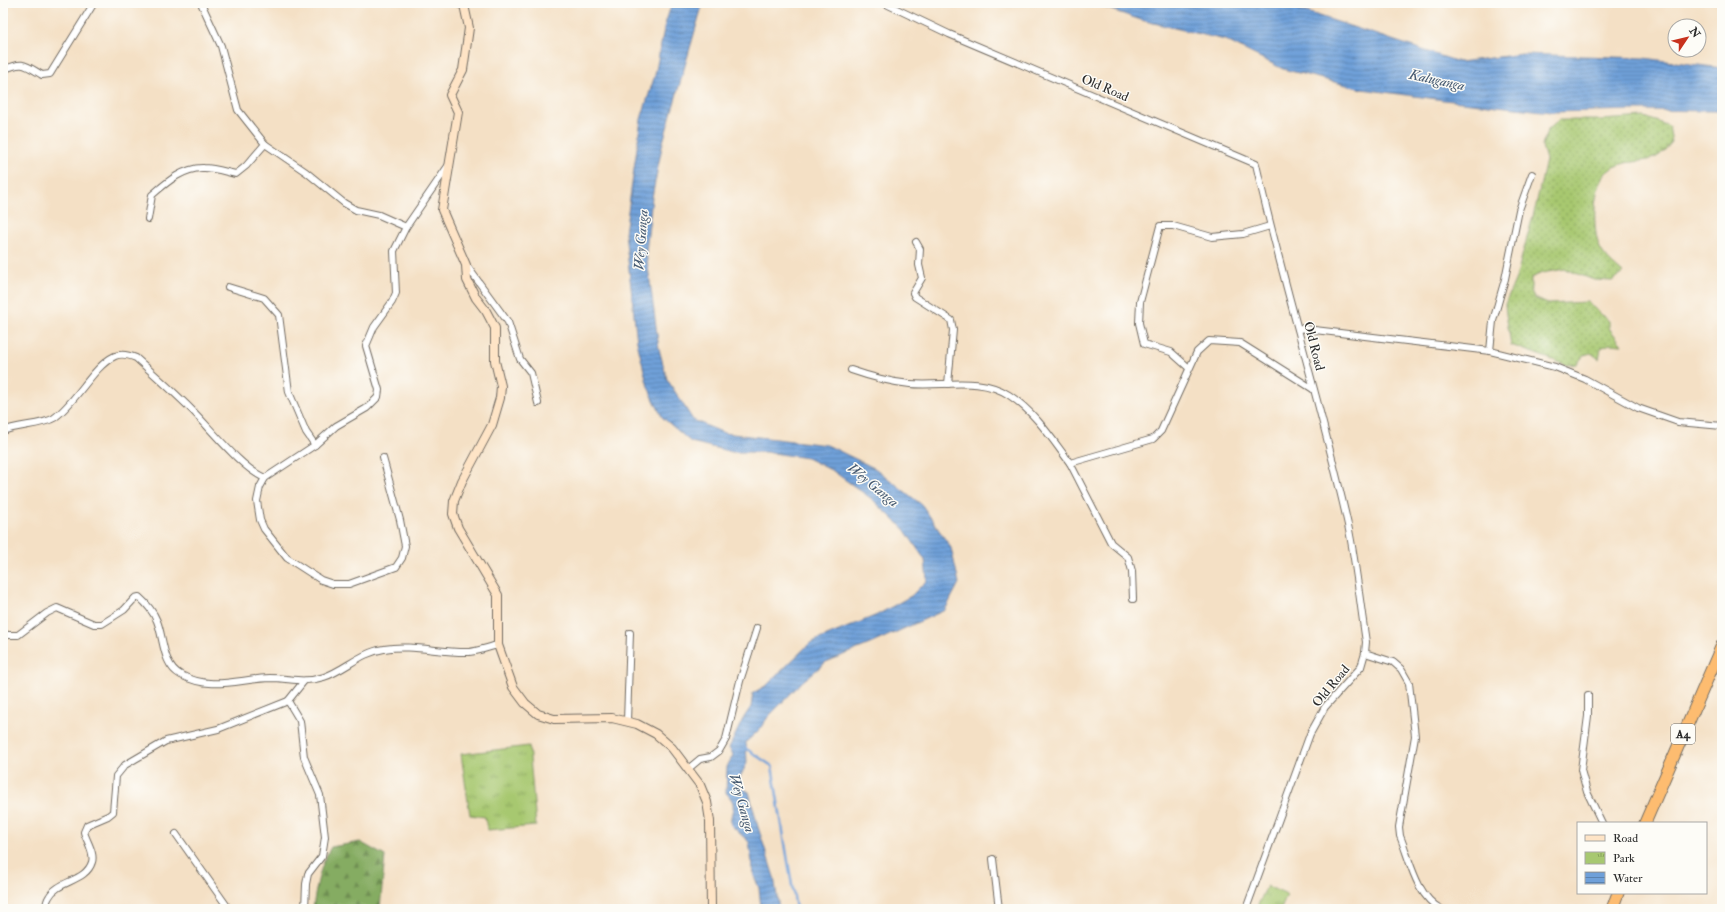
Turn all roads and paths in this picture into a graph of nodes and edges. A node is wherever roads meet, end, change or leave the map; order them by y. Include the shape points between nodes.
1 (94, 3) edge
2 (201, 3) edge
3 (458, 3) edge
4 (884, 3) edge
5 (1717, 3) edge
6 (1722, 4) edge
7 (3, 70) edge
8 (265, 144) junction
9 (448, 166) junction
10 (1532, 174) dead end
11 (148, 219) dead end
12 (1270, 226) junction
13 (406, 228) junction
14 (916, 242) dead end
15 (466, 265) junction
16 (228, 287) dead end
17 (1298, 328) junction
18 (1490, 350) junction
19 (1188, 368) junction
20 (851, 370) dead end
21 (948, 384) junction
22 (1313, 389) junction
23 (538, 403) dead end
24 (1722, 426) edge
25 (3, 431) edge
26 (315, 445) junction
27 (383, 458) dead end
28 (1070, 463) junction
29 (265, 478) junction
30 (1133, 599) dead end
31 (757, 628) dead end
32 (3, 632) edge
33 (630, 633) dead end
34 (498, 645) junction
35 (1722, 645) edge
36 (1366, 654) junction
37 (304, 682) junction
38 (1588, 695) dead end
39 (288, 701) junction
40 (627, 721) junction
41 (688, 769) junction
42 (1602, 822) edge
43 (1645, 822) edge
44 (176, 834) dead end
45 (993, 858) dead end
46 (1618, 894) edge
47 (46, 909) edge
48 (229, 909) edge
49 (305, 909) edge
50 (711, 909) edge
51 (999, 909) edge
52 (1246, 909) edge
53 (1441, 909) edge
54 (1612, 909) edge

1 - 7 street via 50,74 42,75 26,65 18,64
2 - 8 street via 221,46 238,110
3 - 9 street via 464,5 469,28 463,70 450,95 458,112
4 - 12 street, Old Road via 949,34 1256,164
5 - 6 street
8 - 11 street via 236,174 196,168 173,177 152,194
8 - 13 street via 306,172 344,203 356,210 379,215
9 - 13 street
9 - 15 street via 442,210
10 - 18 street via 1519,210 1505,280 1493,321
12 - 17 street, Old Road
12 - 19 street via 1243,234 1212,237 1172,226 1160,226 1140,302 1139,324 1144,344 1171,352
13 - 26 street via 394,251 396,293 374,327 366,346 378,397 367,408 336,426
14 - 21 street via 920,249 919,265 922,278 913,293 915,297 951,320 953,330
15 - 23 street via 508,322 520,359 531,373
15 - 34 street via 467,280 494,328 495,361 501,386 492,425 462,481 454,501 453,514 458,528 498,595
16 - 26 street via 264,298 279,315 289,392 306,432
17 - 18 street
17 - 22 street, Old Road
18 - 24 street via 1555,367 1585,379 1638,408 1693,424
19 - 22 street via 1197,352 1209,341 1240,343
19 - 28 street via 1161,431 1153,439
20 - 21 street via 876,379 912,384
21 - 28 street via 982,384 1008,395 1038,421
22 - 36 street, Old Road via 1348,526
25 - 29 street via 52,419 63,411 105,363 125,354 136,358 192,410 245,465
26 - 29 street
27 - 29 street via 405,546 402,558 396,568 349,584 333,584 321,580 282,552 260,520 257,501
28 - 30 street via 1111,543 1128,557 1132,571
31 - 41 street via 740,681 726,739 711,757 700,759
32 - 37 street via 7,635 18,635 56,608 94,624 102,624 124,610 135,598 140,597 150,607 167,659 179,674 199,682 213,684 271,678
33 - 40 street
34 - 37 street via 470,652 404,647 384,649 371,652 325,677
34 - 40 street via 513,687 525,703 538,714 554,719 612,718
35 - 43 highway, A4
36 - 52 street, Old Road via 1361,667 1325,707 1310,734
36 - 53 street via 1393,662 1401,669 1409,684 1415,736 1399,827 1400,836 1420,888 1433,905
37 - 39 street
38 - 42 street via 1581,770 1587,792
39 - 47 street via 218,729 166,741 125,765 116,776 113,812 86,825 84,832 93,862 85,874 55,890 48,897
39 - 49 street via 300,720 304,757 320,795 325,838 322,856 308,874
40 - 41 street via 656,734 672,748
41 - 50 street via 700,785 707,802 710,821
44 - 48 street
45 - 51 street
46 - 54 highway

